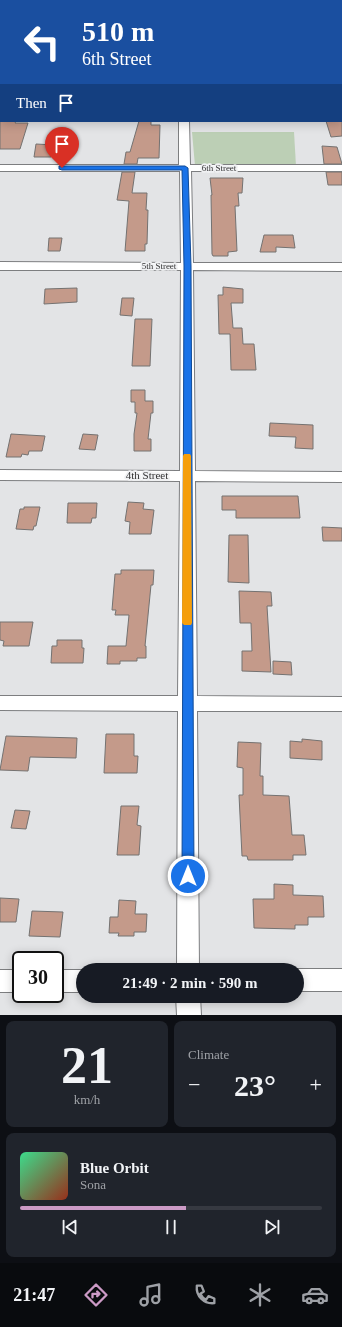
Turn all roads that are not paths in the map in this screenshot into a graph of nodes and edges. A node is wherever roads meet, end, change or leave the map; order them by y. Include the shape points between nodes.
1 (184, 122) edge
2 (0, 168) edge
3 (185, 168) junction
4 (342, 168) edge
5 (0, 266) edge
6 (187, 266) junction
7 (342, 267) edge
8 (0, 474) edge
9 (187, 475) junction
10 (342, 477) edge
11 (0, 703) edge
12 (188, 703) junction
13 (342, 704) edge
14 (188, 963) edge
15 (304, 980) edge
16 (342, 980) edge
17 (0, 981) edge
18 (12, 981) edge
19 (64, 981) edge
20 (76, 981) edge
21 (188, 1003) edge
22 (189, 1015) edge

1 - 3 street
2 - 3 street, 6th Street
3 - 4 street, 6th Street
3 - 6 street
5 - 6 street, 5th Street
6 - 7 street, 5th Street
6 - 9 street
8 - 9 street, 4th Street
9 - 10 street, 4th Street
9 - 12 street
11 - 12 street
12 - 13 street
12 - 14 street
15 - 16 street
17 - 18 street
19 - 20 street
21 - 22 street

